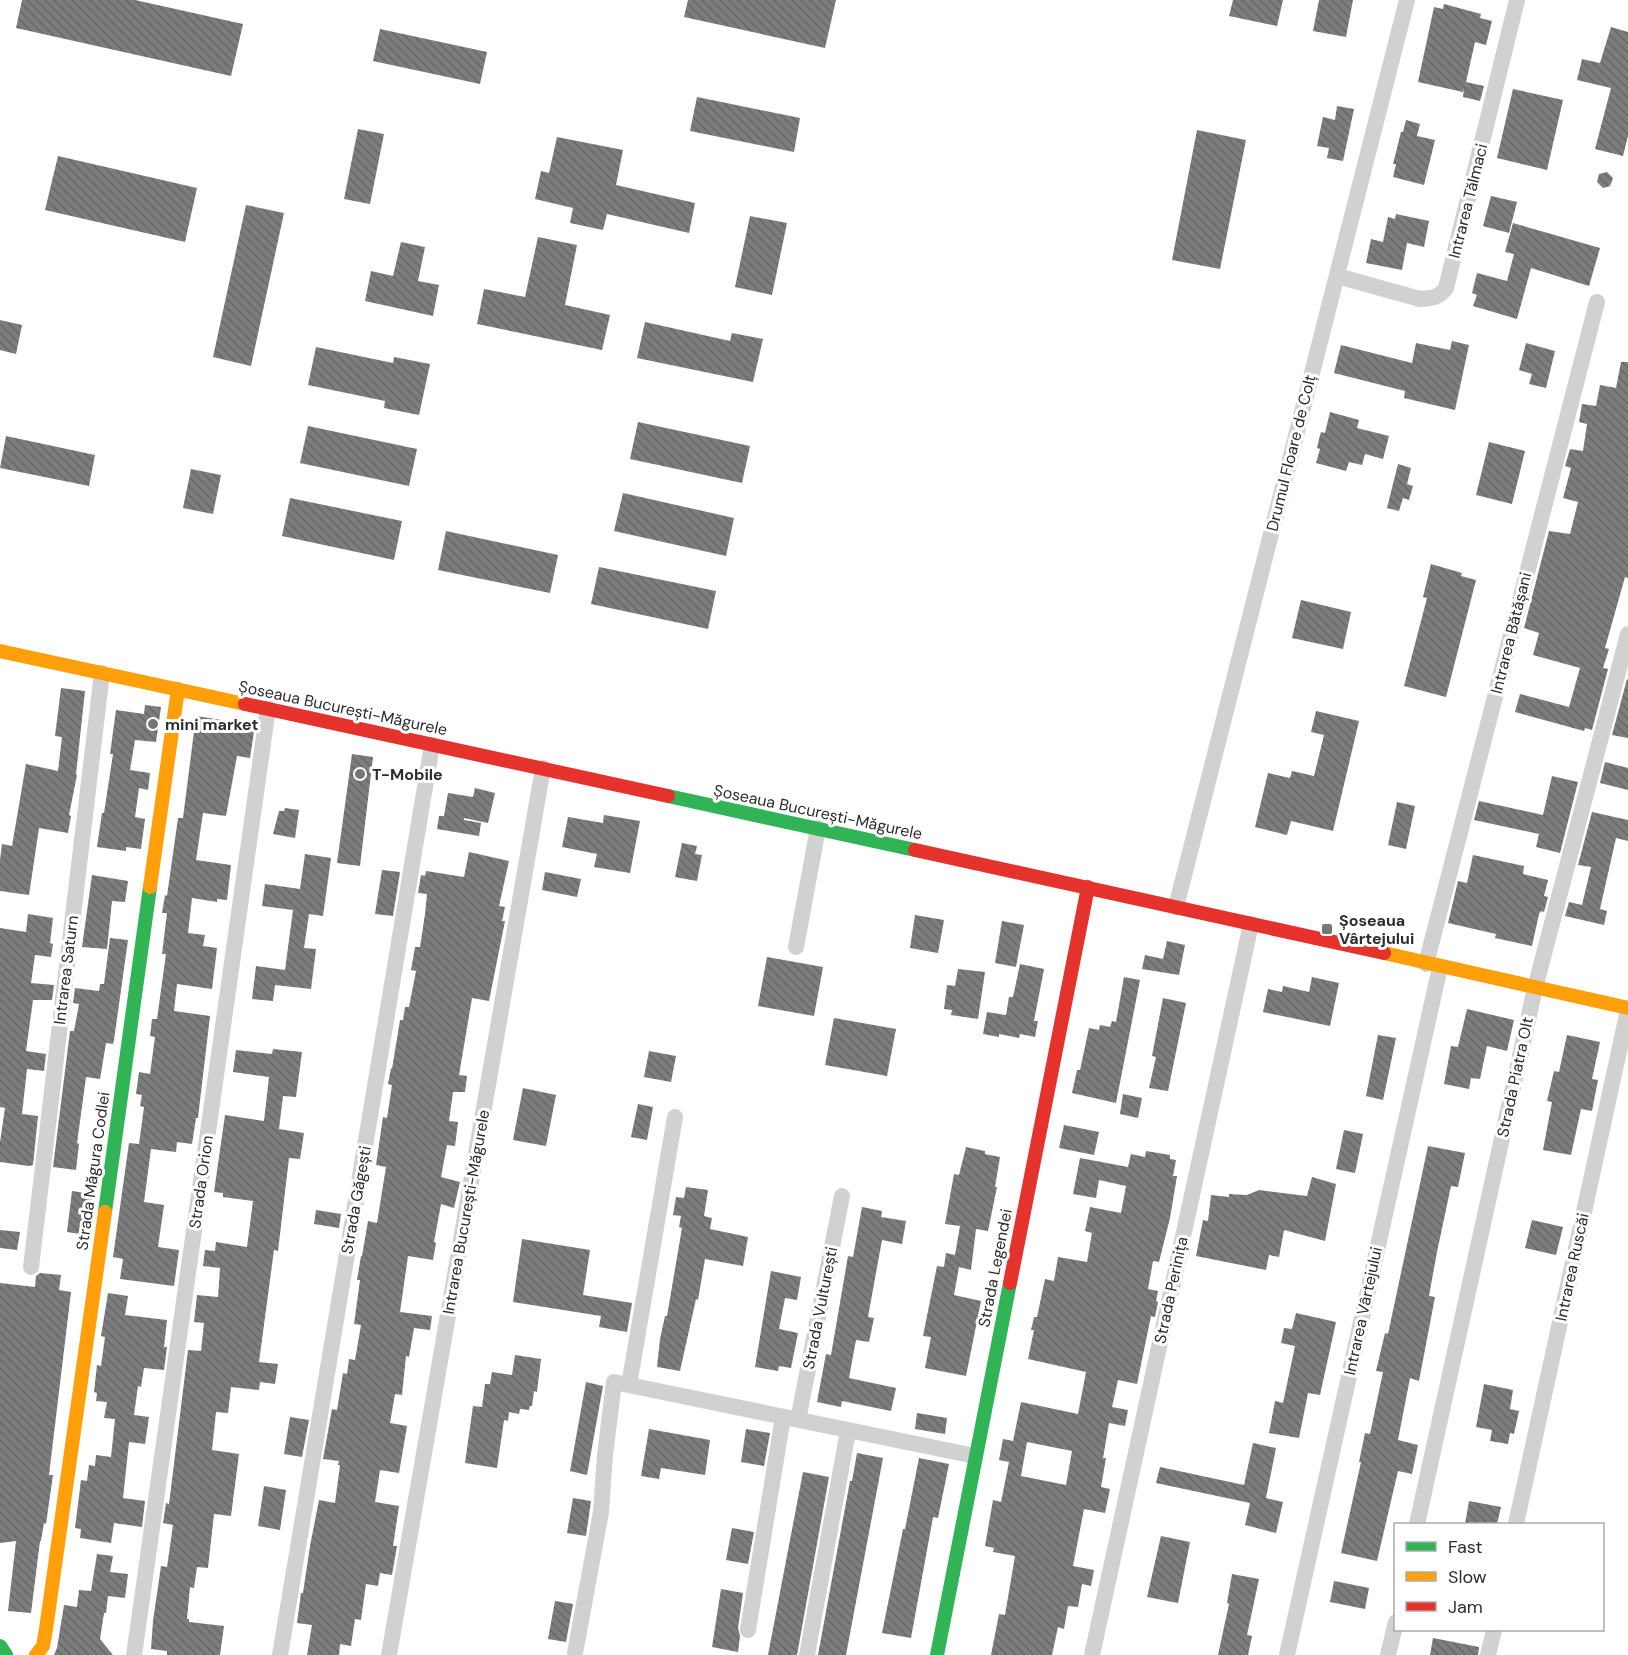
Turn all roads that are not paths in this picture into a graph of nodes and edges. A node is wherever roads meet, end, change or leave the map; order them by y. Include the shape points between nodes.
1 (1407, 0) edge
2 (1517, 0) edge
3 (1337, 276) junction
4 (1597, 302) dead end
5 (1628, 634) edge
6 (0, 651) edge
7 (102, 673) junction
8 (178, 689) junction
9 (268, 708) junction
10 (432, 745) junction
11 (543, 768) junction
12 (818, 828) junction
13 (1088, 887) junction
14 (1176, 907) junction
15 (1251, 924) junction
16 (796, 947) dead end
17 (1433, 965) junction
18 (1535, 988) junction
19 (1628, 1009) edge
20 (675, 1116) dead end
21 (842, 1196) dead end
22 (31, 1267) dead end
23 (622, 1384) junction
24 (790, 1419) junction
25 (849, 1431) junction
26 (975, 1456) junction
27 (1417, 1523) edge
28 (1516, 1523) edge
29 (1394, 1627) edge
30 (748, 1630) dead end
31 (1494, 1631) edge
32 (0, 1646) edge
33 (575, 1653) dead end
34 (6, 1655) edge
35 (36, 1655) edge
36 (134, 1655) edge
37 (280, 1655) edge
38 (389, 1655) edge
39 (807, 1655) edge
40 (937, 1655) edge
41 (1092, 1655) edge
42 (1287, 1655) edge
43 (1388, 1655) edge
44 (1488, 1655) edge

1 - 3 street, Drumul Floare de Colț
2 - 3 street, Intrarea Tălmaci via 1446,288 1441,295 1420,299
3 - 14 street, Drumul Floare de Colț
4 - 17 street, Intrarea Bătășani
5 - 18 street, Strada Piatra Olt
6 - 7 street, Șoseaua București-Măgurele
7 - 8 street, Șoseaua București-Măgurele
7 - 22 street, Intrarea Saturn
8 - 9 street, Șoseaua București-Măgurele
8 - 35 street, Strada Măgura Codlei via 46,1629 43,1646
9 - 10 street, Șoseaua București-Măgurele
9 - 36 street, Strada Orion
10 - 11 street, Șoseaua București-Măgurele
10 - 37 street, Strada Găgești
11 - 12 street, Șoseaua București-Măgurele
11 - 38 street, Intrarea București-Măgurele
12 - 13 street, Șoseaua București-Măgurele
12 - 16 street
13 - 14 street, Șoseaua București-Măgurele
13 - 26 street, Strada Legendei
14 - 15 street, Șoseaua București-Măgurele
15 - 17 street, Șoseaua București-Măgurele
15 - 41 street, Strada Perinița
17 - 18 street, Șoseaua București-Măgurele
17 - 42 street, Intrarea Vârtejului
18 - 19 street, Șoseaua București-Măgurele
18 - 27 street, Strada Piatra Olt
19 - 28 street, Intrarea Ruscăi
20 - 23 street
21 - 24 street, Strada Vulturești
23 - 24 street
23 - 33 street via 605,1455 601,1512
24 - 25 street
24 - 30 street, Strada Vulturești
25 - 26 street
25 - 39 street
26 - 40 street, Strada Legendei
29 - 43 street
31 - 44 street
32 - 34 street

